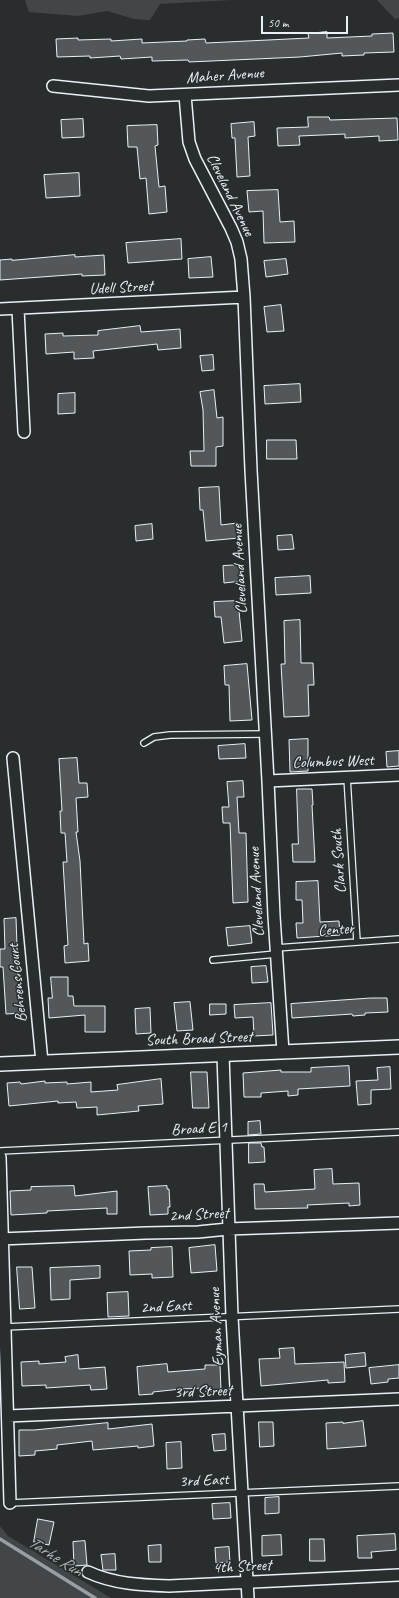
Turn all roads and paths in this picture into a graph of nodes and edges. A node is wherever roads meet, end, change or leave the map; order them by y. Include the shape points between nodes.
1 (399, 85) edge
2 (53, 86) dead end
3 (185, 95) junction
4 (244, 297) junction
5 (18, 308) junction
6 (0, 309) edge
7 (24, 432) dead end
8 (265, 734) junction
9 (144, 743) dead end
10 (12, 758) dead end
11 (399, 775) edge
12 (347, 778) junction
13 (268, 781) junction
14 (399, 939) edge
15 (357, 942) junction
16 (276, 951) junction
17 (213, 960) dead end
18 (399, 1047) edge
19 (283, 1052) junction
20 (223, 1055) junction
21 (42, 1062) junction
22 (0, 1064) edge
23 (399, 1132) edge
24 (226, 1141) junction
25 (0, 1151) edge
26 (0, 1157) edge
27 (399, 1223) edge
28 (228, 1228) junction
29 (1, 1239) edge
30 (399, 1309) edge
31 (232, 1317) junction
32 (5, 1327) junction
33 (399, 1399) edge
34 (237, 1406) junction
35 (8, 1416) junction
36 (399, 1486) edge
37 (242, 1493) junction
38 (10, 1503) joint
39 (88, 1572) dead end
40 (399, 1574) edge
41 (247, 1582) junction
42 (248, 1598) edge

1 - 3 street, Maher Avenue
2 - 3 street, Maher Avenue via 149,96
3 - 4 street, Cleveland Avenue via 189,142 237,242
4 - 5 street, Udell Street
4 - 8 street, Cleveland Avenue
5 - 6 street, Udell Street
5 - 7 street
8 - 9 lane via 170,735 154,737
8 - 13 street, Cleveland Avenue
10 - 21 street, Behrens Court
11 - 12 street, Columbus West
12 - 13 street, Columbus West
12 - 15 lane, Clark South
13 - 16 street, Cleveland Avenue
14 - 15 lane, Center
15 - 16 lane, Center
16 - 17 lane, Center
16 - 19 street, Cleveland Avenue
18 - 19 street, South Broad Street
19 - 20 street, South Broad Street
20 - 21 street, South Broad Street
20 - 24 street, Eyman Avenue
21 - 22 street, South Broad Street
23 - 24 lane, Broad E 1
24 - 25 lane, Broad E 1
24 - 28 street, Eyman Avenue
26 - 29 street
27 - 28 street, 2nd Street
28 - 29 street, 2nd Street via 198,1232
28 - 31 street, Eyman Avenue
29 - 32 street
30 - 31 lane, 2nd East
31 - 32 lane, 2nd East
31 - 34 street, Eyman Avenue
32 - 35 street
33 - 34 street, 3rd Street
34 - 35 street, 3rd Street
34 - 37 street, Eyman Avenue
35 - 38 street
36 - 37 lane, 3rd East
37 - 38 lane, 3rd East
37 - 41 street, Eyman Avenue
39 - 41 street, 4th Street via 98,1577 134,1585
40 - 41 street, 4th Street
41 - 42 street, Eyman Avenue

